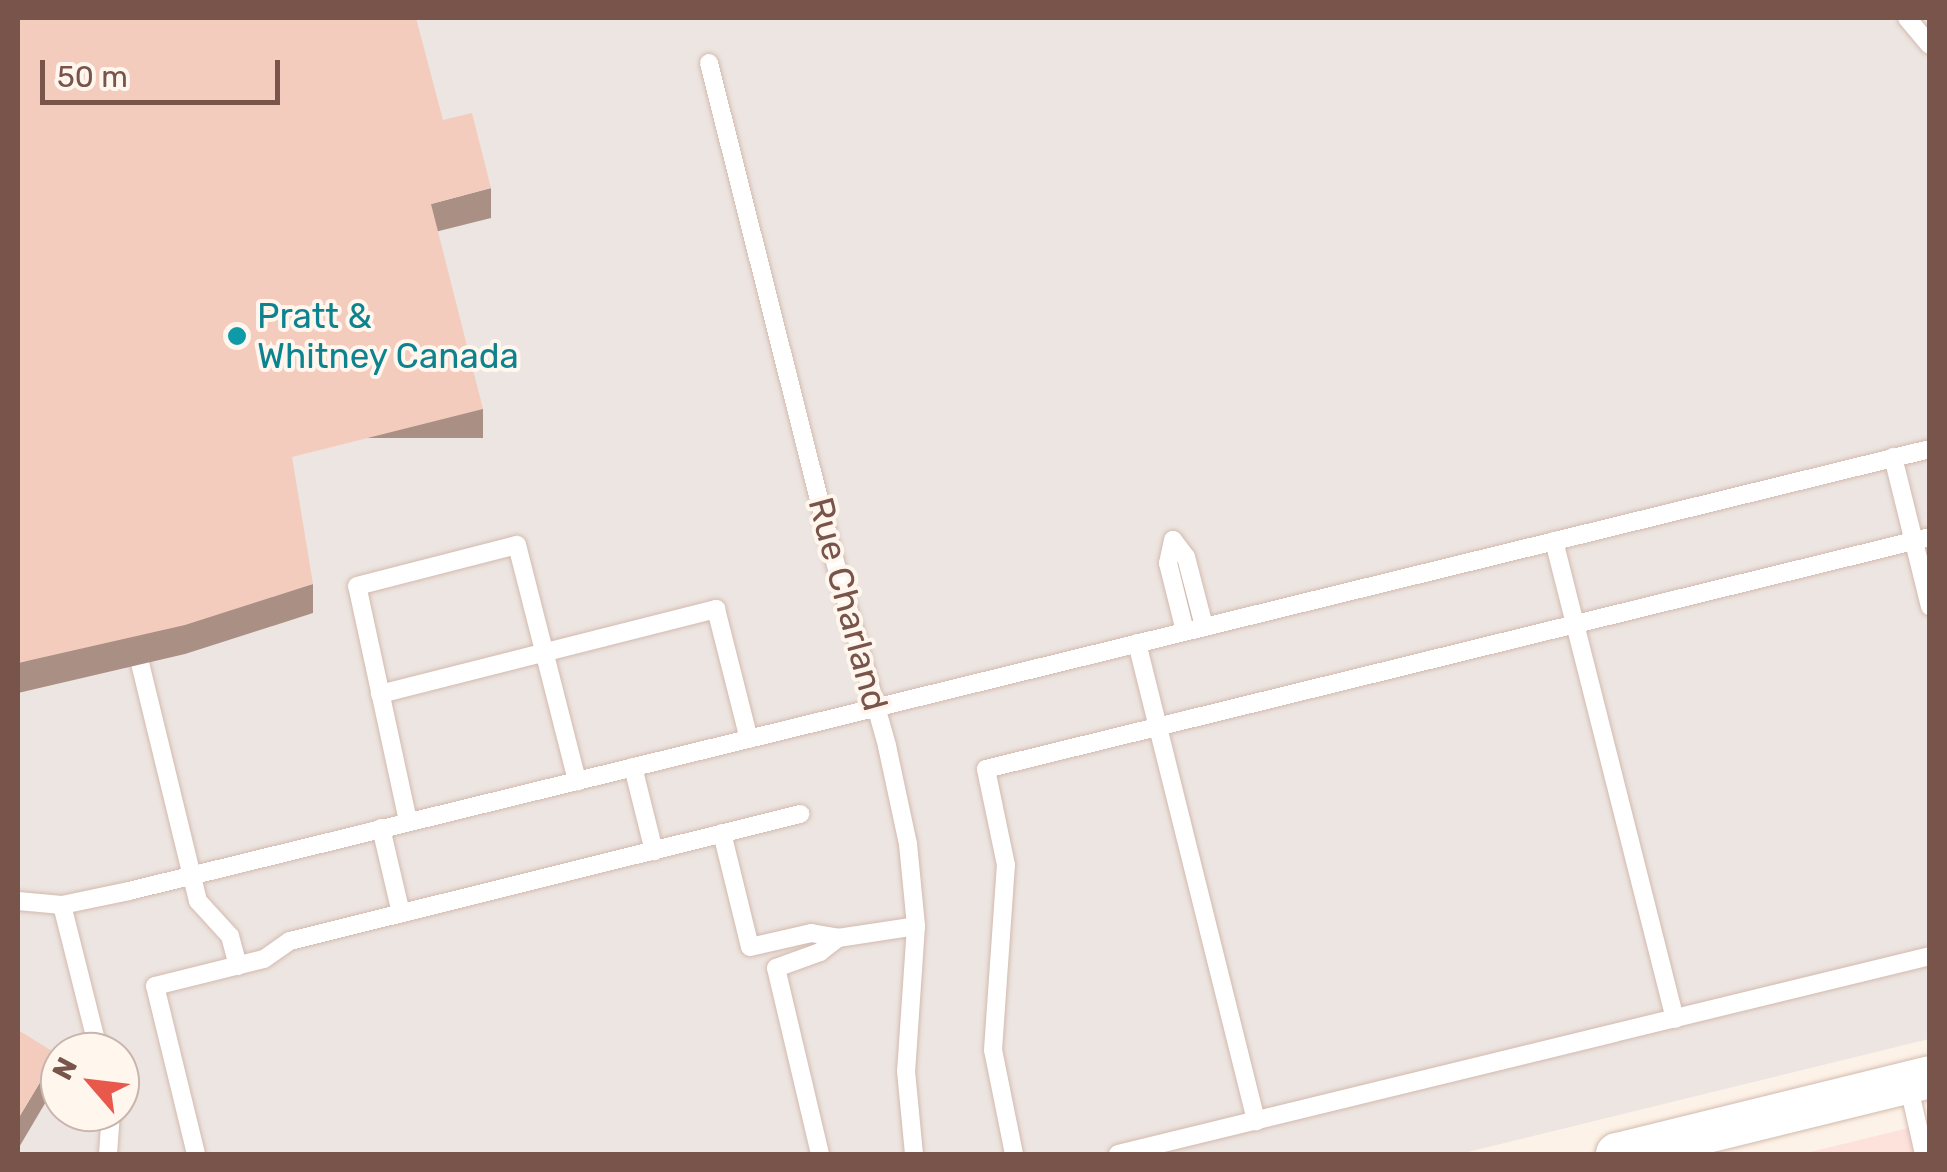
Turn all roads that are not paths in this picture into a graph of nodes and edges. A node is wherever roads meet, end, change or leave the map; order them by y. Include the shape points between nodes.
1 (1907, 18) edge
2 (1930, 45) edge
3 (709, 63) dead end
4 (1930, 449) edge
5 (1893, 457) junction
6 (1921, 538) edge
7 (1554, 542) junction
8 (1930, 606) edge
9 (1575, 624) junction
10 (1137, 643) junction
11 (544, 653) junction
12 (140, 663) dead end
13 (380, 694) junction
14 (877, 708) junction
15 (1158, 726) junction
16 (749, 740) junction
17 (633, 768) junction
18 (576, 781) junction
19 (800, 814) dead end
20 (408, 821) junction
21 (381, 828) junction
22 (722, 834) junction
23 (654, 850) junction
24 (190, 875) junction
25 (18, 901) edge
26 (62, 905) junction
27 (401, 914) junction
28 (916, 926) junction
29 (838, 938) junction
30 (1930, 956) edge
31 (238, 966) junction
32 (1674, 1018) junction
33 (94, 1032) edge
34 (1919, 1080) edge
35 (1256, 1121) junction
36 (196, 1154) edge
37 (820, 1154) edge
38 (914, 1154) edge
39 (1014, 1154) edge
40 (1118, 1154) edge
41 (1617, 1154) edge
42 (1924, 1154) edge

1 - 2 lane
3 - 14 lane, Rue Charland
4 - 5 lane
5 - 6 lane
5 - 7 lane
6 - 8 lane
6 - 9 lane
7 - 9 lane
7 - 10 lane
9 - 15 lane
9 - 32 lane
10 - 14 lane
10 - 15 lane
11 - 13 lane
11 - 13 lane via 518,545 358,586
11 - 16 lane via 716,609
11 - 18 lane
12 - 24 lane
13 - 20 lane
14 - 16 lane
14 - 28 lane, Rue Charland via 908,844
15 - 35 lane
15 - 39 lane via 986,769 1006,878 993,1050
16 - 17 lane
17 - 18 lane
17 - 23 lane
18 - 20 lane
19 - 22 lane
20 - 21 lane
21 - 24 lane
21 - 27 lane
22 - 23 lane
22 - 29 lane via 750,947 811,933
23 - 27 lane
24 - 26 lane
24 - 31 lane via 198,902 230,936
25 - 26 lane
26 - 33 lane
27 - 31 lane via 290,941
28 - 29 lane
28 - 38 lane, Rue Charland via 906,1071
29 - 37 lane via 776,968
30 - 32 lane
31 - 36 lane via 155,986
32 - 35 lane
34 - 41 street
34 - 42 lane
35 - 40 lane

